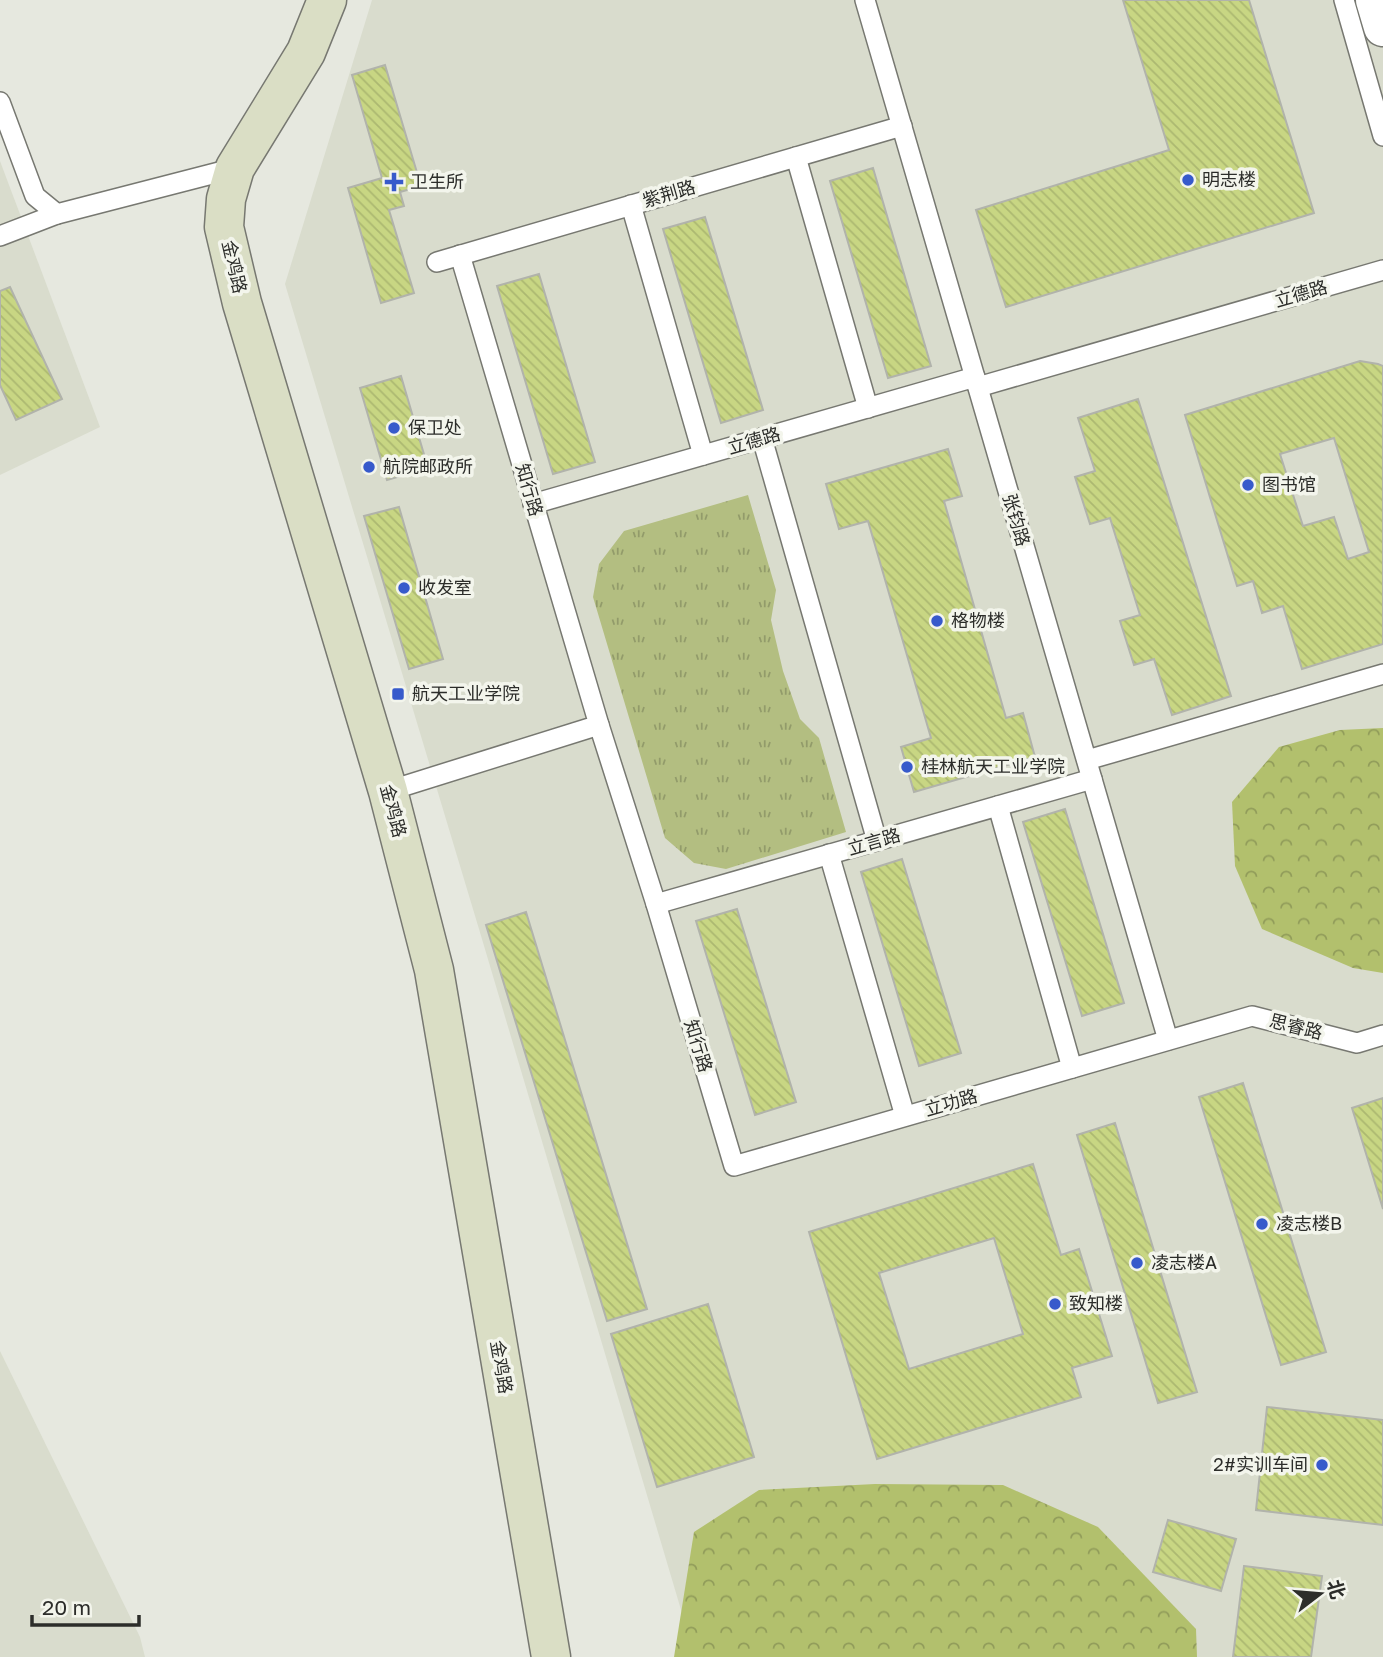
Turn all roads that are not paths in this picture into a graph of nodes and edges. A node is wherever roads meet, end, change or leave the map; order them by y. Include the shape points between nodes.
1 (327, 0) edge
2 (865, 0) edge
3 (1344, 0) edge
4 (1375, 0) edge
5 (1383, 27) edge
6 (0, 102) edge
7 (902, 126) junction
8 (1383, 136) edge
9 (796, 157) junction
10 (235, 168) junction
11 (631, 205) junction
12 (57, 214) junction
13 (0, 236) edge
14 (460, 255) junction
15 (437, 262) dead end
16 (1383, 271) edge
17 (976, 382) junction
18 (868, 408) junction
19 (762, 438) junction
20 (703, 456) junction
21 (533, 504) junction
22 (1383, 674) edge
23 (599, 725) junction
24 (1089, 770) junction
25 (388, 791) junction
26 (998, 806) junction
27 (877, 841) junction
28 (830, 855) junction
29 (656, 904) junction
30 (1383, 1035) edge
31 (1168, 1040) junction
32 (1072, 1068) junction
33 (905, 1116) junction
34 (734, 1166) joint
35 (551, 1657) edge

1 - 10 main road, 金鸡路 via 306,52
2 - 7 lane, 张钧路
3 - 8 lane
4 - 5 street
6 - 12 lane via 35,196
7 - 9 lane, 紫荆路
7 - 17 lane, 张钧路
9 - 11 lane, 紫荆路
9 - 18 lane
10 - 12 lane
10 - 25 main road, 金鸡路 via 224,227 242,303
11 - 14 lane, 紫荆路
11 - 20 lane
12 - 13 lane
14 - 15 lane, 紫荆路
14 - 21 lane, 知行路
16 - 17 lane, 立德路
17 - 18 lane, 立德路
17 - 24 lane, 张钧路
18 - 19 lane, 立德路
19 - 20 lane, 立德路
19 - 27 lane
20 - 21 lane, 立德路
21 - 23 lane, 知行路
22 - 24 lane, 立言路
23 - 25 lane
23 - 29 lane, 知行路
24 - 26 lane, 立言路
24 - 31 lane, 张钧路
25 - 35 main road, 金鸡路 via 434,970
26 - 27 lane, 立言路
26 - 32 lane
27 - 28 lane, 立言路
28 - 29 lane, 立言路
28 - 33 lane
29 - 34 lane, 知行路
30 - 31 lane, 思睿路 via 1357,1043 1252,1016
31 - 32 lane, 立功路
32 - 33 lane, 立功路
33 - 34 lane, 立功路

